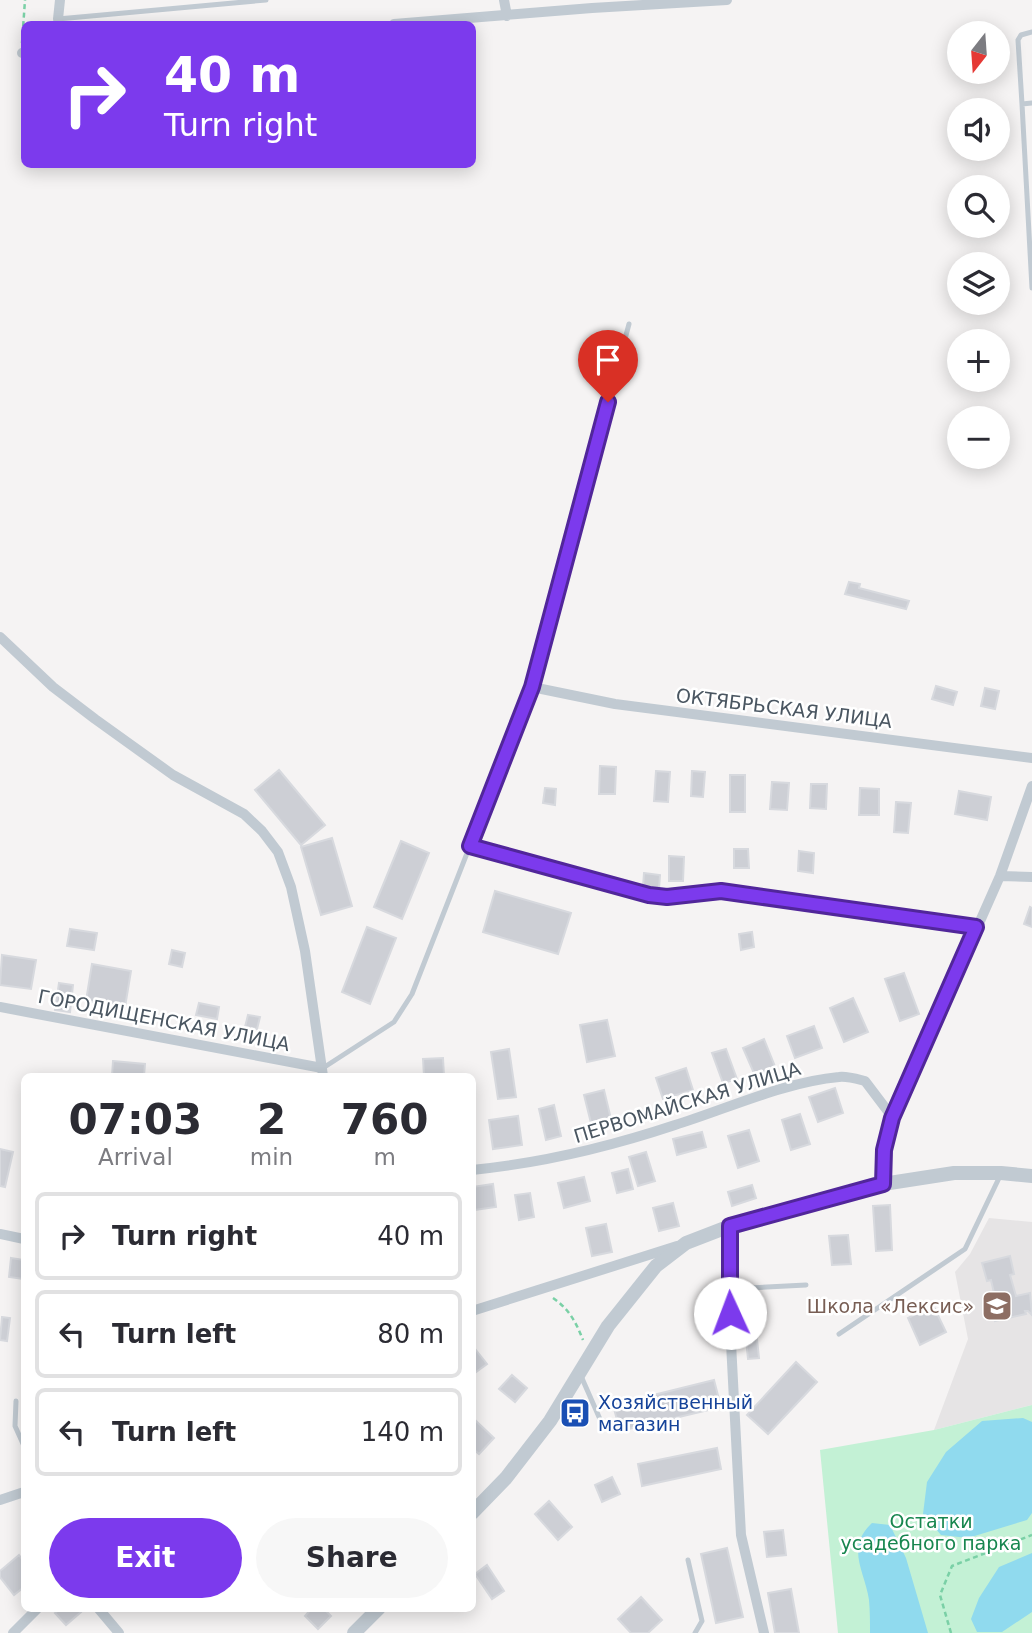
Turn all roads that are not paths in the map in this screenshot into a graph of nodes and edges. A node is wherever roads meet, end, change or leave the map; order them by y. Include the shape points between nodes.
1 (60, 0) edge
2 (266, 0) edge
3 (505, 0) edge
4 (727, 0) edge
5 (592, 4) edge
6 (507, 16) junction
7 (58, 19) joint
8 (436, 21) edge
9 (1032, 32) edge
10 (1032, 103) edge
11 (1022, 104) junction
12 (1032, 288) edge
13 (629, 324) dead end
14 (0, 637) edge
15 (532, 687) junction
16 (1032, 758) edge
17 (1032, 786) edge
18 (470, 846) junction
19 (1000, 876) junction
20 (1032, 877) edge
21 (976, 927) junction
22 (0, 1007) edge
23 (323, 1072) edge
24 (892, 1118) junction
25 (476, 1170) edge
26 (1001, 1173) junction
27 (1032, 1176) edge
28 (883, 1184) junction
29 (730, 1226) junction
30 (0, 1234) edge
31 (21, 1238) edge
32 (686, 1243) junction
33 (806, 1285) dead end
34 (729, 1289) junction
35 (476, 1310) edge
36 (839, 1334) dead end
37 (579, 1373) junction
38 (16, 1401) dead end
39 (603, 1426) dead end
40 (21, 1439) edge
41 (21, 1493) edge
42 (0, 1500) edge
43 (476, 1509) edge
44 (688, 1560) dead end
45 (34, 1612) edge
46 (101, 1612) edge
47 (375, 1612) edge
48 (13, 1633) edge
49 (119, 1633) edge
50 (354, 1633) edge
51 (695, 1633) edge
52 (764, 1633) edge

1 - 7 street
2 - 7 lane
3 - 6 street
4 - 5 street
5 - 6 street
6 - 8 street
9 - 11 lane via 1018,40
10 - 11 lane
11 - 12 lane
13 - 15 lane
14 - 23 street via 94,719 173,775 244,814 278,852 305,951
15 - 16 street, ОКТЯБРЬСКАЯ УЛИЦА via 615,704
15 - 18 lane
17 - 19 street
18 - 21 lane via 649,895 721,891
18 - 23 lane via 412,994 394,1021
19 - 20 street
19 - 21 street
21 - 24 street
22 - 23 street, ГОРОДИЩЕНСКАЯ УЛИЦА
24 - 25 street, ПЕРВОМАЙСКАЯ УЛИЦА via 865,1081 841,1076 775,1091 563,1157
24 - 28 street via 884,1150
26 - 27 street
26 - 28 street via 954,1173
26 - 36 lane via 965,1250
28 - 29 street
29 - 32 street
29 - 34 street
30 - 31 street
32 - 35 street
32 - 37 street via 656,1266 608,1326
33 - 34 lane
34 - 52 street via 746,1518 741,1535
37 - 39 lane
37 - 43 street via 535,1440
38 - 40 lane via 15,1426
41 - 42 street
44 - 51 lane via 702,1621
45 - 48 street
46 - 49 street
47 - 50 street

